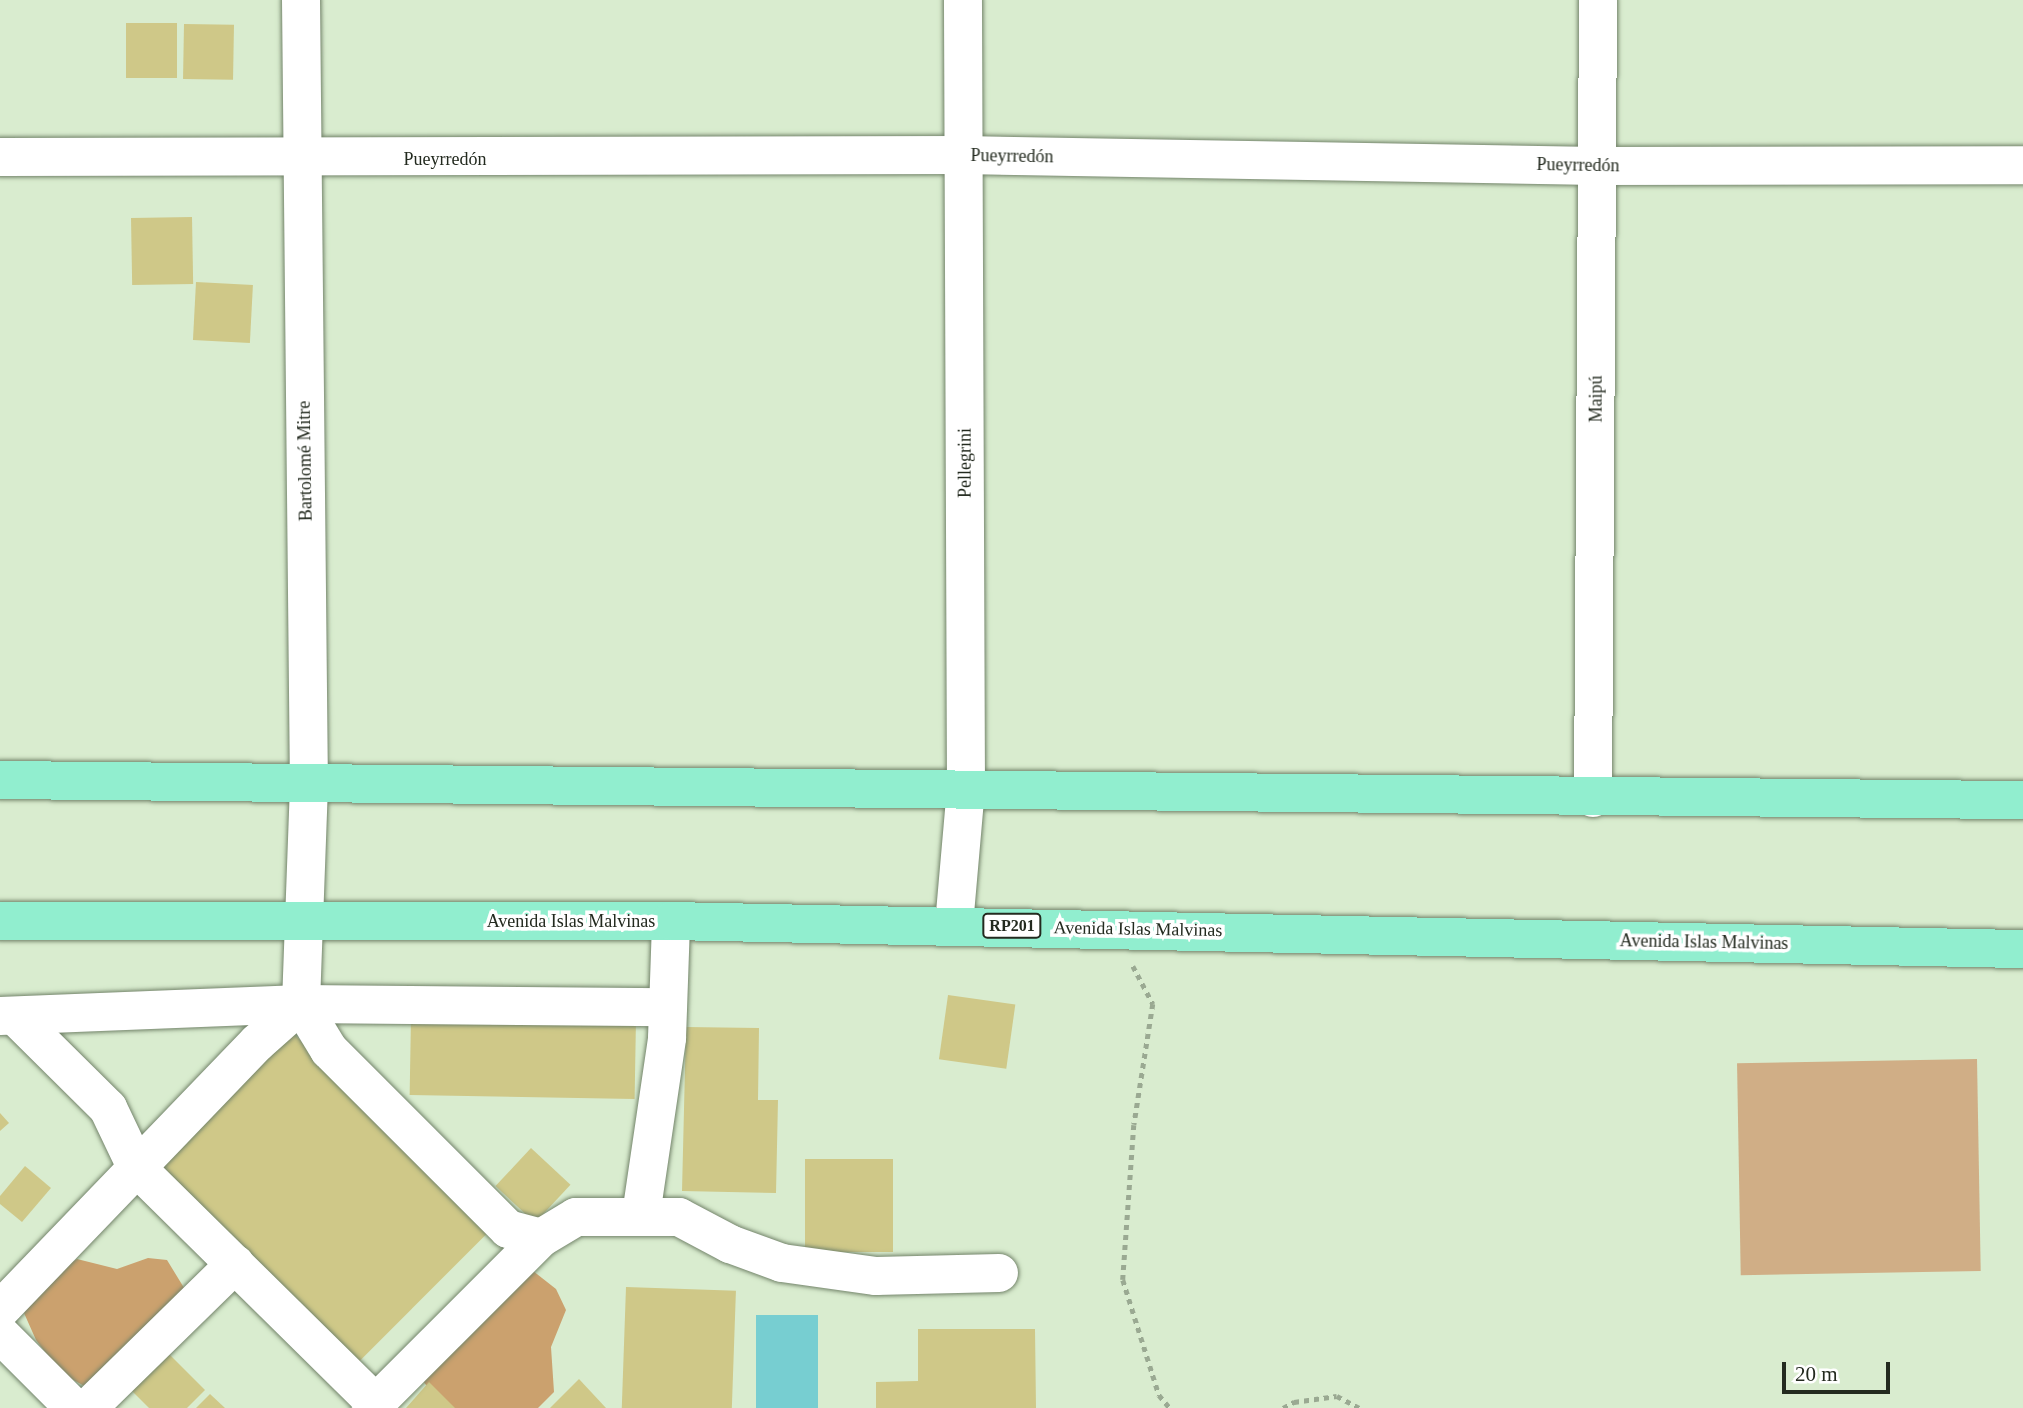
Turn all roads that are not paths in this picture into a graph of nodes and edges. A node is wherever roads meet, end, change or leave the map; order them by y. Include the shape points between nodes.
1 (301, 0) edge
2 (963, 0) edge
3 (1598, 0) edge
4 (964, 155) junction
5 (0, 157) edge
6 (303, 160) junction
7 (2023, 165) edge
8 (1597, 166) junction
9 (0, 780) edge
10 (309, 785) junction
11 (966, 789) junction
12 (1593, 798) junction
13 (2023, 800) edge
14 (0, 921) edge
15 (307, 921) junction
16 (671, 921) junction
17 (954, 925) junction
18 (2023, 949) edge
19 (301, 1003) junction
20 (668, 1007) junction
21 (7, 1016) edge
22 (136, 1167) junction
23 (641, 1215) junction
24 (541, 1238) junction
25 (235, 1264) junction
26 (999, 1273) dead end
27 (0, 1310) edge
28 (0, 1334) edge
29 (373, 1406) edge
30 (75, 1408) edge
31 (88, 1408) edge

1 - 6 street, Bartolomé Mitre
2 - 4 street, Pellegrini
3 - 8 street, Maipú
4 - 6 street, Pueyrredón
4 - 8 street, Pueyrredón
4 - 11 street, Pellegrini
5 - 6 street, Pueyrredón
6 - 10 street, Bartolomé Mitre
7 - 8 street, Pueyrredón
8 - 12 street, Maipú
9 - 10 main road
10 - 11 main road
10 - 15 street, Bartolomé Mitre
11 - 12 main road
11 - 17 street, Pellegrini
12 - 13 main road
14 - 15 main road, Avenida Islas Malvinas / RP201
15 - 16 main road, Avenida Islas Malvinas / RP201
15 - 19 street, Bartolomé Mitre
16 - 17 main road, Avenida Islas Malvinas / RP201
16 - 20 street
17 - 18 main road, Avenida Islas Malvinas / RP201
19 - 20 street
19 - 21 street
19 - 22 street
19 - 24 street via 329,1050 508,1229
20 - 23 street
21 - 22 street via 108,1108
22 - 25 street
22 - 27 street
23 - 24 street via 576,1217
23 - 26 street via 678,1217 782,1263 876,1276
24 - 29 street
25 - 29 street
25 - 31 street
28 - 30 street

